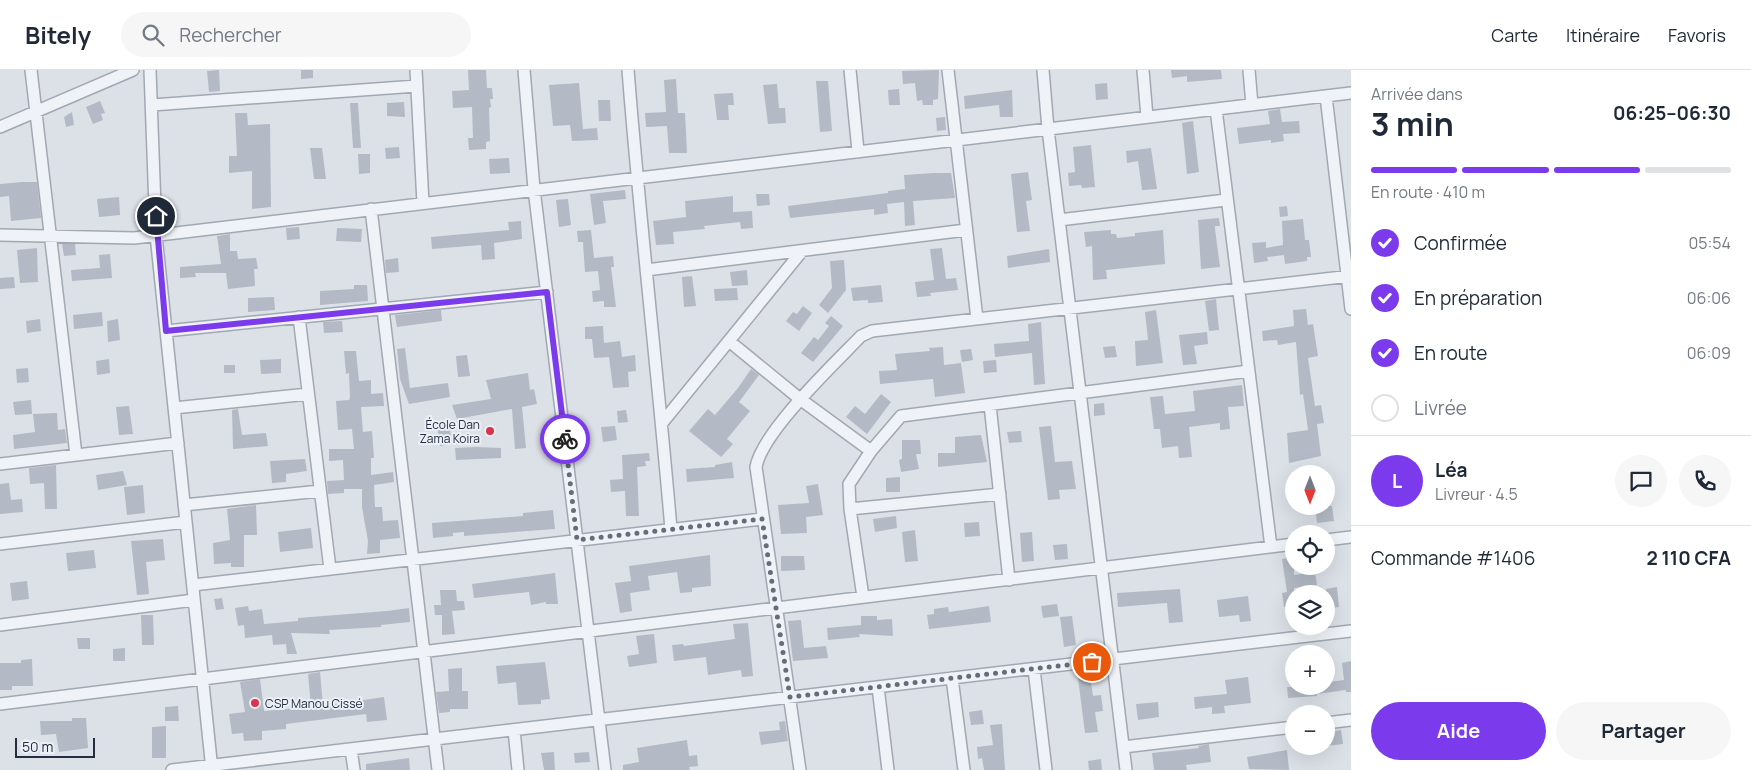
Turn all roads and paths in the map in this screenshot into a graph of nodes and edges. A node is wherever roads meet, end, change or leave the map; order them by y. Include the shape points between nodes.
1 (31, 70) edge
2 (132, 70) edge
3 (150, 70) edge
4 (416, 70) edge
5 (524, 70) edge
6 (628, 70) edge
7 (850, 70) edge
8 (948, 70) edge
9 (1043, 70) edge
10 (1143, 70) edge
11 (1249, 70) edge
12 (417, 86) junction
13 (1351, 93) edge
14 (1326, 96) junction
15 (152, 105) junction
16 (1252, 105) junction
17 (1216, 109) junction
18 (36, 111) junction
19 (1147, 117) junction
20 (0, 127) edge
21 (1048, 128) junction
22 (954, 140) junction
23 (858, 151) junction
24 (636, 177) junction
25 (534, 189) junction
26 (1226, 200) junction
27 (423, 203) junction
28 (371, 209) junction
29 (1059, 220) junction
30 (966, 230) junction
31 (0, 235) edge
32 (156, 235) junction
33 (52, 237) junction
34 (802, 251) junction
35 (646, 270) junction
36 (1349, 277) edge
37 (1238, 289) junction
38 (547, 292) junction
39 (1070, 308) junction
40 (383, 309) junction
41 (1351, 309) edge
42 (299, 317) junction
43 (977, 319) junction
44 (166, 331) junction
45 (729, 341) junction
46 (1249, 371) junction
47 (1080, 392) junction
48 (308, 394) junction
49 (800, 399) junction
50 (990, 405) junction
51 (174, 408) junction
52 (662, 423) junction
53 (178, 443) junction
54 (871, 451) junction
55 (76, 455) junction
56 (0, 464) edge
57 (320, 491) junction
58 (1000, 494) junction
59 (184, 505) junction
60 (850, 509) junction
61 (762, 519) junction
62 (186, 522) junction
63 (671, 529) junction
64 (1351, 537) edge
65 (1335, 539) edge
66 (577, 540) junction
67 (0, 544) edge
68 (1285, 545) edge
69 (1271, 547) junction
70 (413, 559) junction
71 (1101, 568) junction
72 (330, 569) junction
73 (1009, 580) junction
74 (193, 585) junction
75 (864, 598) junction
76 (194, 600) junction
77 (776, 608) junction
78 (0, 625) edge
79 (1351, 631) edge
80 (588, 632) junction
81 (424, 652) junction
82 (1112, 659) junction
83 (1034, 668) junction
84 (952, 678) junction
85 (203, 679) junction
86 (878, 687) junction
87 (790, 697) junction
88 (0, 704) edge
89 (598, 720) junction
90 (1351, 720) edge
91 (1335, 722) edge
92 (1285, 728) edge
93 (514, 730) junction
94 (434, 739) junction
95 (1123, 747) junction
96 (351, 749) junction
97 (212, 768) edge
98 (172, 770) edge
99 (354, 770) edge
100 (438, 770) edge
101 (518, 770) edge
102 (605, 770) edge
103 (800, 770) edge
104 (888, 770) edge
105 (964, 770) edge
106 (1046, 770) edge
107 (1126, 770) edge

1 - 18 street
2 - 18 street
3 - 15 street
4 - 12 street
5 - 25 street
6 - 24 street
7 - 23 street
8 - 22 street
9 - 21 street
10 - 19 street
11 - 16 street
12 - 15 street
12 - 27 street
13 - 14 street
14 - 16 street
14 - 36 street
15 - 32 street
16 - 17 street
17 - 19 street
17 - 26 street
18 - 20 street
18 - 33 street
19 - 21 street
21 - 22 street
21 - 29 street
22 - 23 street
22 - 30 street
23 - 24 street
24 - 25 street
24 - 35 street
25 - 27 street
25 - 38 street
26 - 29 street
26 - 37 street
27 - 28 street
28 - 32 street
28 - 40 street
29 - 39 street
30 - 34 street
30 - 43 street
31 - 33 street
32 - 33 street
32 - 44 street
33 - 55 street
34 - 35 street
34 - 45 street
35 - 52 street
36 - 37 street
36 - 41 street
37 - 39 street
37 - 46 street
38 - 40 street
38 - 66 street
39 - 43 street
39 - 47 street
40 - 42 street
40 - 70 street
42 - 44 street
42 - 48 street
43 - 49 street via 866,333
44 - 51 street
45 - 49 street
45 - 52 street
46 - 47 street
46 - 69 street
47 - 50 street
47 - 71 street
48 - 51 street
48 - 57 street
49 - 54 street
49 - 61 street via 760,451
50 - 54 street via 901,416
50 - 58 street
51 - 53 street
52 - 63 street
53 - 55 street
53 - 59 street
54 - 60 street via 849,484
55 - 56 street
57 - 59 street
57 - 72 street
58 - 60 street
58 - 73 street
59 - 62 street
60 - 75 street
61 - 63 street
61 - 77 street
62 - 67 street
62 - 74 street
63 - 66 street
64 - 65 street
66 - 70 street
66 - 80 street
68 - 69 street
69 - 71 street
70 - 72 street
70 - 81 street
71 - 73 street
71 - 82 street
72 - 74 street
73 - 75 street
74 - 76 street
75 - 77 street
76 - 78 street
76 - 85 street
77 - 80 street
77 - 87 street
79 - 82 street
80 - 81 street
80 - 89 street
81 - 85 street
81 - 94 street
82 - 83 street
82 - 95 street
83 - 84 street
83 - 106 street
84 - 86 street
84 - 105 street
85 - 88 street
85 - 97 street
86 - 87 street
86 - 104 street
87 - 89 street
87 - 103 street
89 - 93 street
89 - 102 street
90 - 91 street
92 - 95 street
93 - 94 street
93 - 101 street
94 - 96 street
94 - 100 street
95 - 107 street
96 - 97 street
96 - 99 street
97 - 98 street

